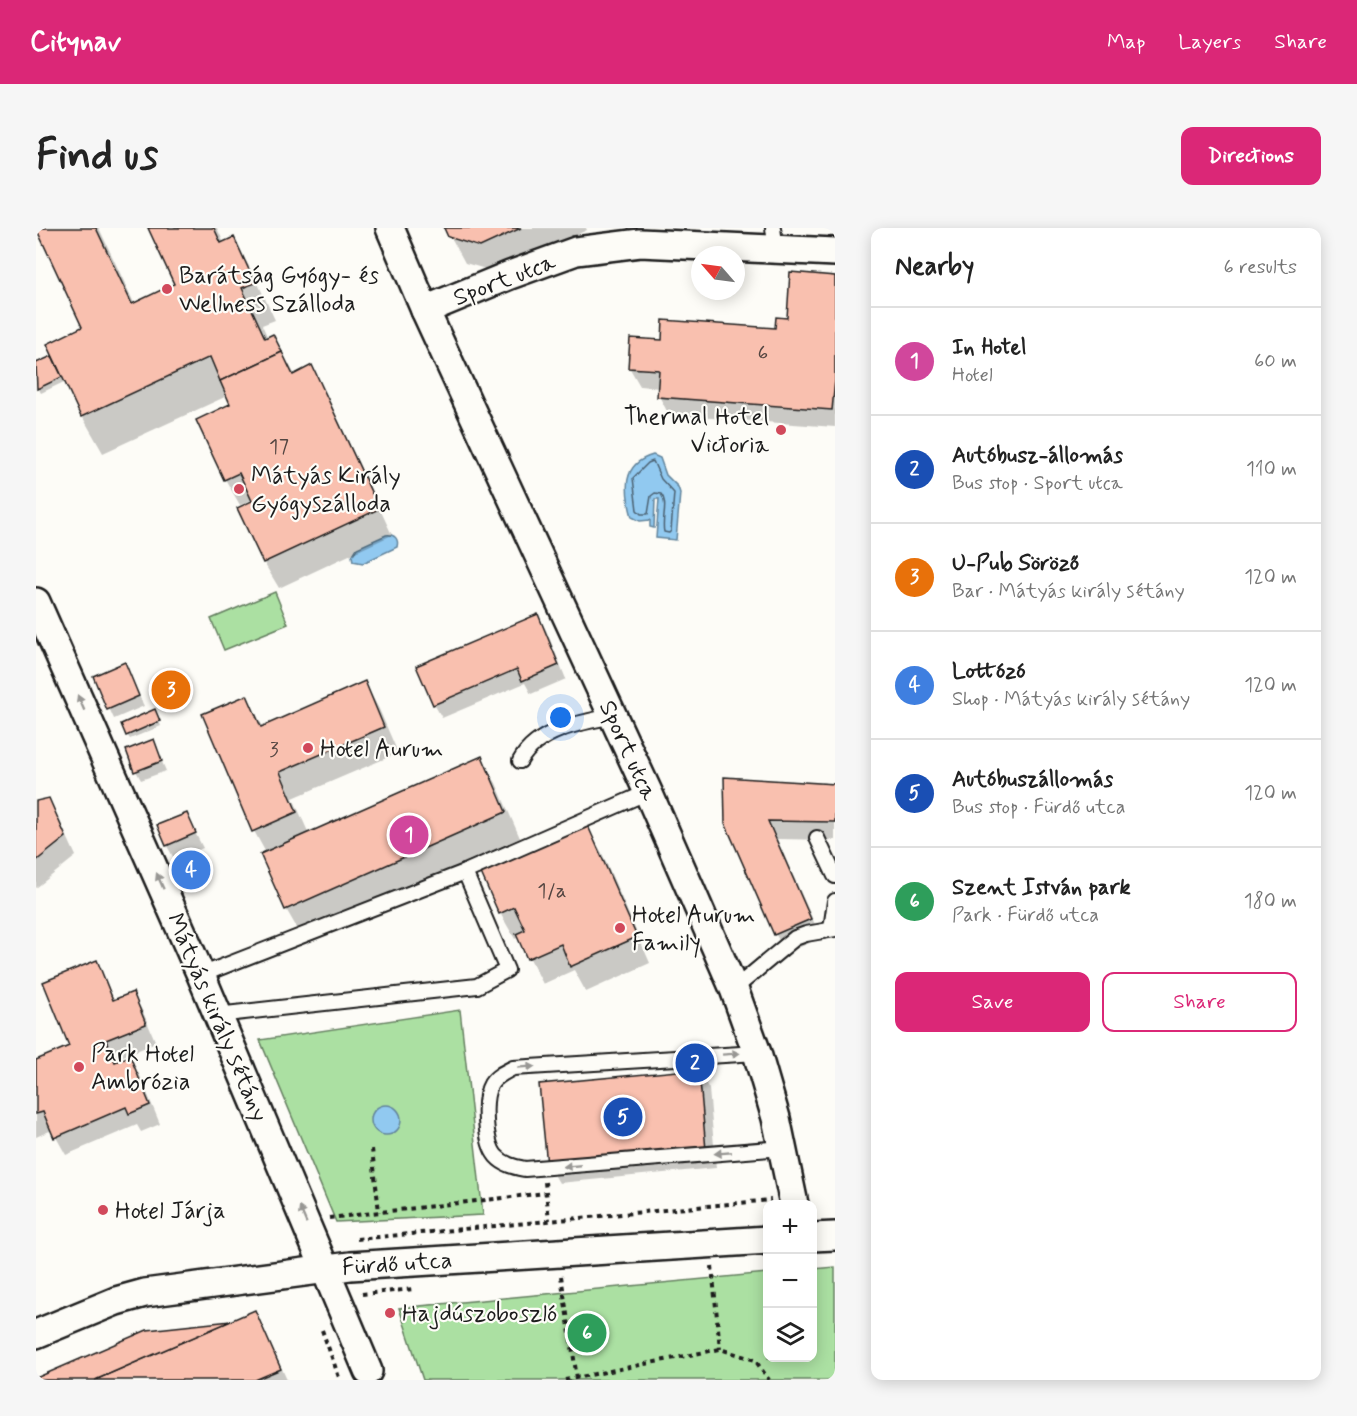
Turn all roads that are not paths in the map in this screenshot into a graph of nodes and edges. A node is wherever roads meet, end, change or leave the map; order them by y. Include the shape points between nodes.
1 (390, 228) edge
2 (774, 239) edge
3 (835, 252) edge
4 (425, 310) junction
5 (36, 602) edge
6 (614, 716) junction
7 (520, 760) dead end
8 (648, 792) junction
9 (817, 838) dead end
10 (465, 872) junction
11 (835, 876) edge
12 (835, 901) edge
13 (833, 929) edge
14 (201, 975) junction
15 (734, 989) junction
16 (217, 1015) junction
17 (757, 1053) junction
18 (782, 1148) junction
19 (793, 1200) edge
20 (835, 1236) edge
21 (817, 1237) edge
22 (763, 1240) edge
23 (326, 1269) junction
24 (36, 1334) edge
25 (368, 1371) dead end

1 - 4 street, Sport utca
2 - 3 street, Sport utca
2 - 4 street, Sport utca via 640,243 576,251
4 - 6 street, Sport utca
14 -> 5 street, Mátyás király sétány
6 - 7 lane via 588,720 538,740
6 - 8 street, Sport utca
8 - 10 lane
8 - 15 street, Sport utca
9 - 11 lane
10 - 14 lane
10 - 16 lane via 507,970 477,986
12 - 13 lane
13 - 15 lane via 795,938
14 - 16 street, Mátyás király sétány
15 - 17 street, Sport utca
23 -> 16 street, Mátyás király sétány
17 - 18 street, Sport utca
18 -> 17 lane via 525,1169 512,1167 492,1149 487,1095 491,1085 513,1068
18 - 19 street, Sport utca
20 - 21 street
22 - 23 street, Fürdő utca
23 - 24 street, Fürdő utca via 145,1293
23 - 25 street, Mátyás király sétány

